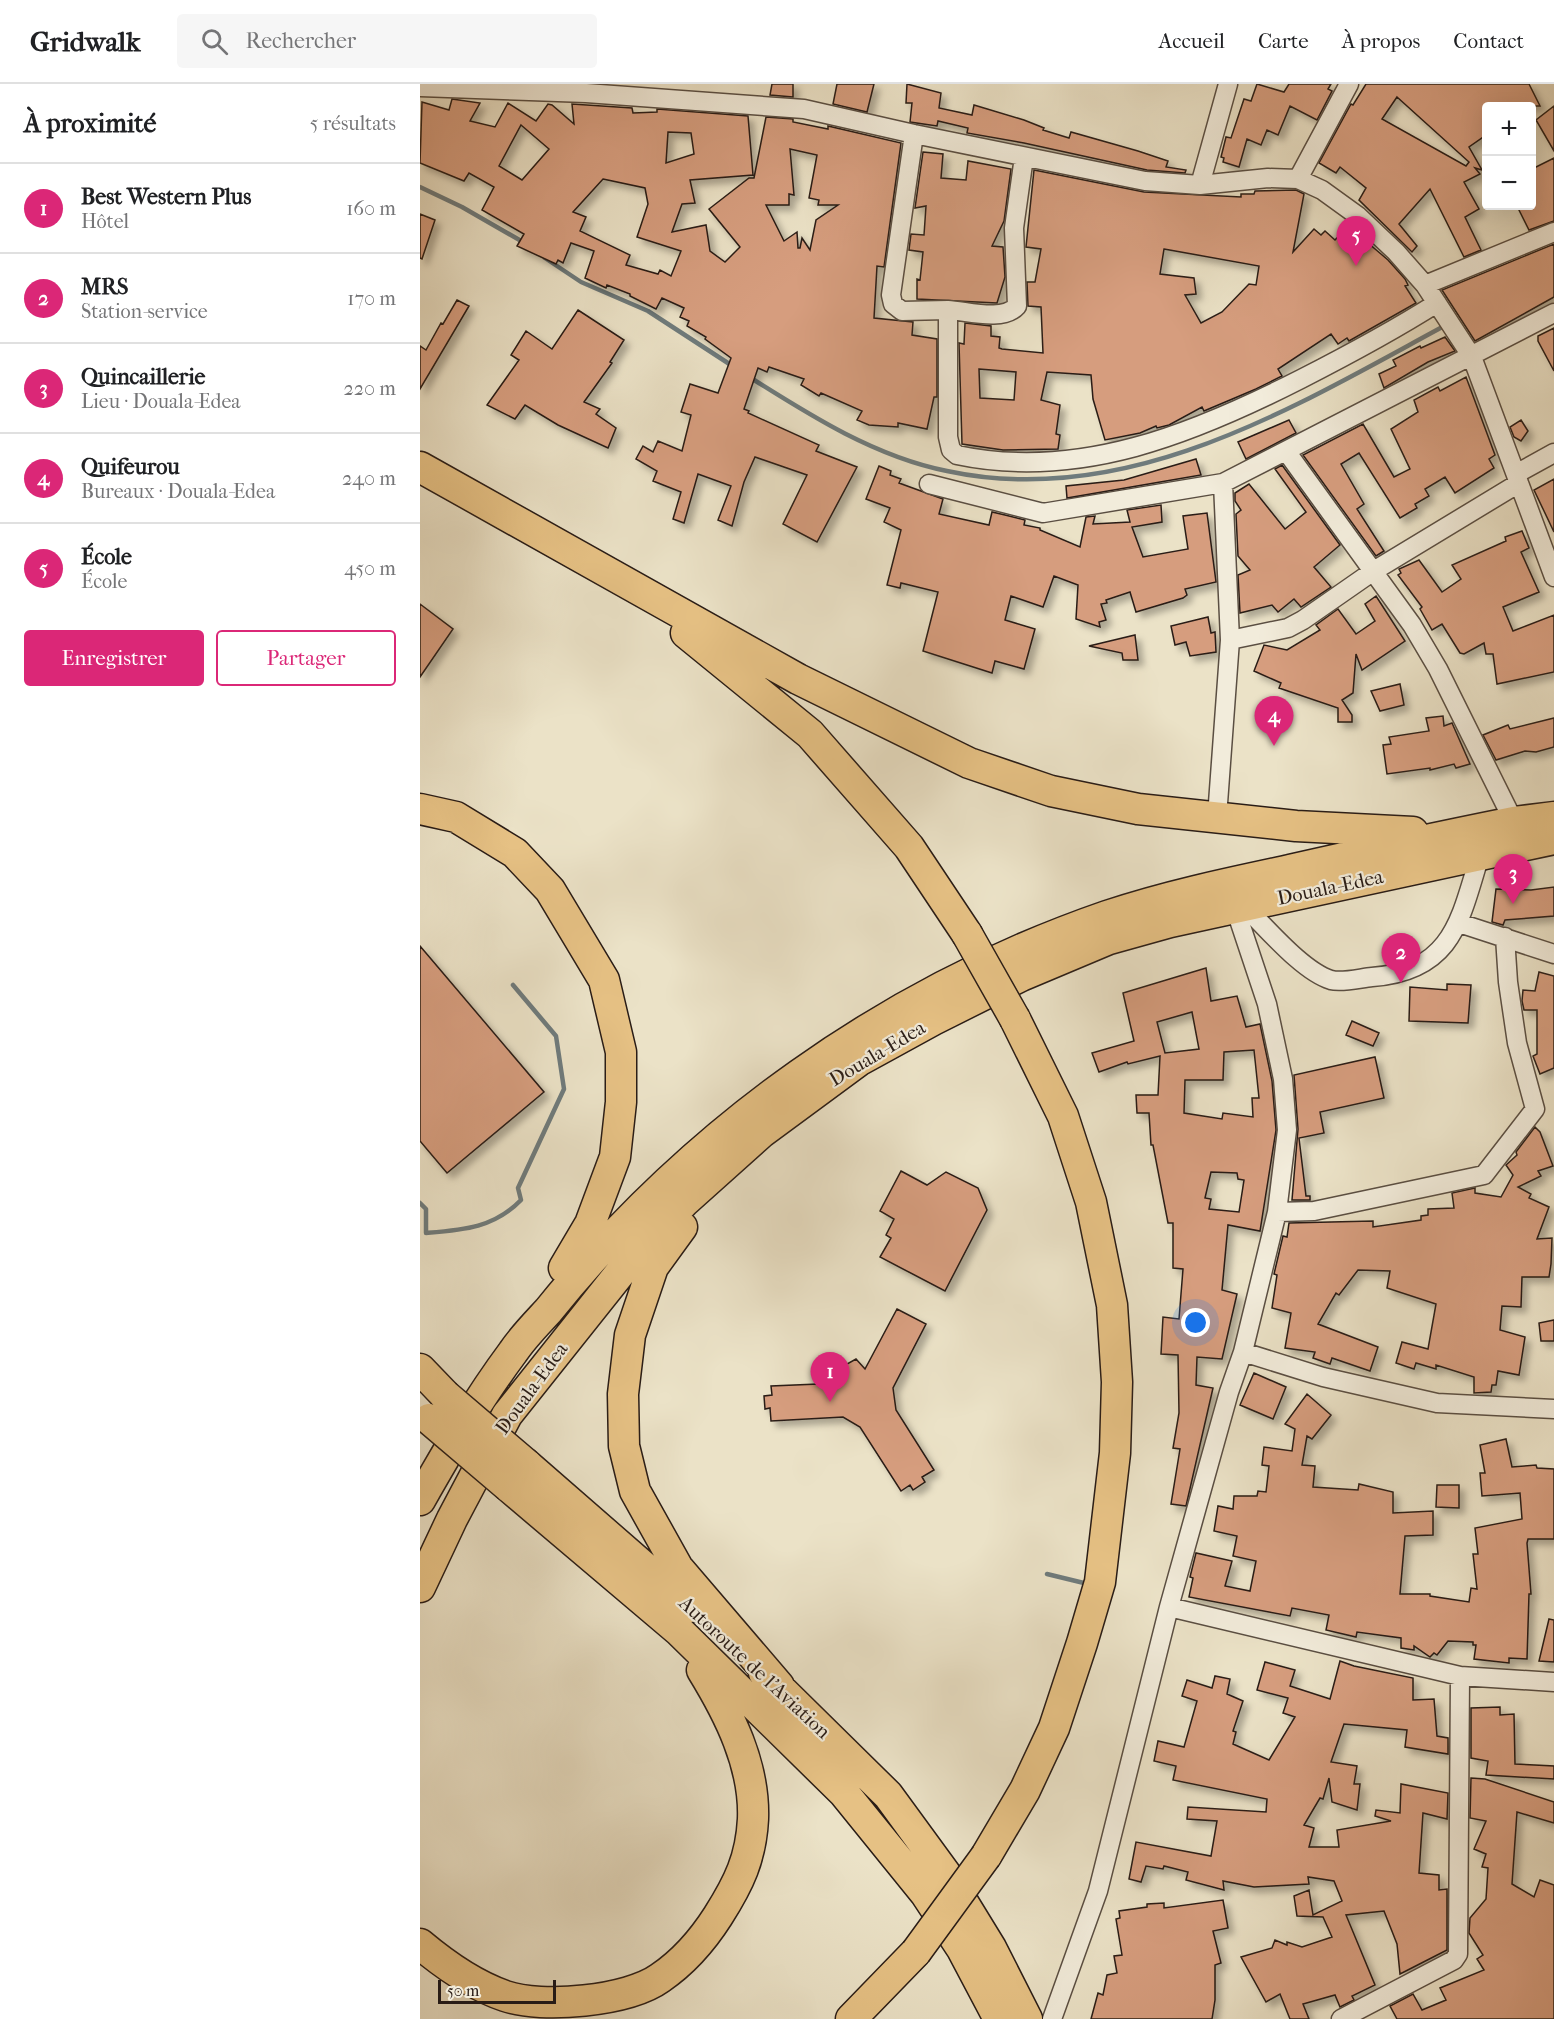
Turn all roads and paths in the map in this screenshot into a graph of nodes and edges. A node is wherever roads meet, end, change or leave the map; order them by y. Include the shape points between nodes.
1 (1228, 84) edge
2 (1349, 84) edge
3 (420, 87) edge
4 (914, 134) junction
5 (1024, 157) junction
6 (1298, 179) junction
7 (1200, 185) junction
8 (1554, 232) edge
9 (1425, 285) junction
10 (1439, 307) junction
11 (948, 310) junction
12 (1554, 313) edge
13 (1468, 349) junction
14 (1286, 451) junction
15 (1554, 453) edge
16 (420, 467) edge
17 (1517, 479) junction
18 (1223, 483) junction
19 (929, 484) dead end
20 (595, 564) junction
21 (1372, 572) junction
22 (1554, 577) edge
23 (1230, 639) junction
24 (420, 809) edge
25 (1217, 817) junction
26 (1554, 817) edge
27 (1514, 822) junction
28 (1452, 834) junction
29 (1554, 839) edge
30 (1480, 855) junction
31 (1239, 907) junction
32 (1459, 923) junction
33 (1505, 938) junction
34 (1554, 954) edge
35 (933, 1020) junction
36 (1277, 1212) junction
37 (514, 1349) junction
38 (1243, 1352) junction
39 (420, 1370) edge
40 (431, 1409) edge
41 (1554, 1409) edge
42 (517, 1476) junction
43 (420, 1500) edge
44 (420, 1587) edge
45 (1169, 1607) junction
46 (679, 1631) junction
47 (1460, 1676) junction
48 (1554, 1682) edge
49 (779, 1686) junction
50 (420, 1944) edge
51 (851, 2019) edge
52 (999, 2019) edge
53 (1027, 2019) edge
54 (1052, 2019) edge
55 (1341, 2019) edge

1 - 7 street
2 - 6 street
3 - 4 street via 644,96 804,109
4 - 5 street
4 - 11 street via 891,295 893,304 902,311
5 - 7 street via 1145,181
5 - 11 street via 1014,228 1017,306 1000,315
6 - 7 street
6 - 9 street via 1322,190 1358,216
8 - 9 street
9 - 10 street
10 - 11 street via 1196,429 1105,454 1053,463 1013,464 957,455 951,450
10 - 13 street
12 - 13 street
13 - 14 street
13 - 17 street
14 - 18 street
14 - 21 street
15 - 17 street
16 - 20 highway
17 - 21 street
17 - 22 street
18 - 19 street via 1047,513
18 - 23 street
20 - 25 highway via 798,680 969,763 1051,791 1138,809
20 - 51 highway, bridge via 810,734 909,847 967,934 1015,1018 1062,1116 1091,1202 1112,1305 1117,1382 1115,1453 1100,1582 1054,1728 1025,1790 986,1856 915,1952
21 - 23 street via 1288,628
21 - 27 street via 1425,645
23 - 25 street
24 - 37 highway via 456,817 515,853 550,890 604,980 621,1052 615,1157 590,1224
25 - 28 highway via 1296,826
26 - 27 highway, Douala-Edea
27 - 28 highway, Douala-Edea
28 - 37 highway, Douala-Edea via 1195,891 1108,916 962,975 789,1080 697,1154 594,1254
29 - 30 highway, Douala-Edea
30 - 31 highway, Douala-Edea
30 - 32 street
31 - 32 street via 1332,981 1385,976 1414,968 1437,955
31 - 35 highway, Douala-Edea via 1109,939 1021,976
31 - 36 street via 1267,1004 1283,1079 1287,1130
32 - 33 street
33 - 34 street
33 - 36 street via 1517,1043 1535,1109 1488,1172 1417,1191 1314,1211
35 - 44 highway, Douala-Edea via 860,1060 761,1132 684,1202 632,1258 507,1415
35 - 49 highway via 809,1105 749,1155 696,1207 653,1268 630,1335 623,1394 624,1446 636,1491 678,1568
36 - 38 street
37 - 43 highway, Douala-Edea via 462,1425
38 - 41 street via 1323,1377 1437,1403
38 - 45 street
39 - 40 highway, Autoroute de l'Aviation
40 - 42 highway, Autoroute de l'Aviation, bridge
42 - 46 highway, Autoroute de l'Aviation
42 - 49 highway, Autoroute de l'Aviation
45 - 47 street
45 - 54 street via 1098,1891
46 - 50 highway via 725,1706 740,1742 753,1817 748,1862 699,1945 658,1980 605,1999 558,2003 507,1997 465,1978
46 - 52 highway, Autoroute de l'Aviation via 866,1818 925,1893
47 - 48 street
47 - 55 street via 1458,1954 1454,1960
49 - 53 highway, Autoroute de l'Aviation via 888,1795 945,1873 991,1948

